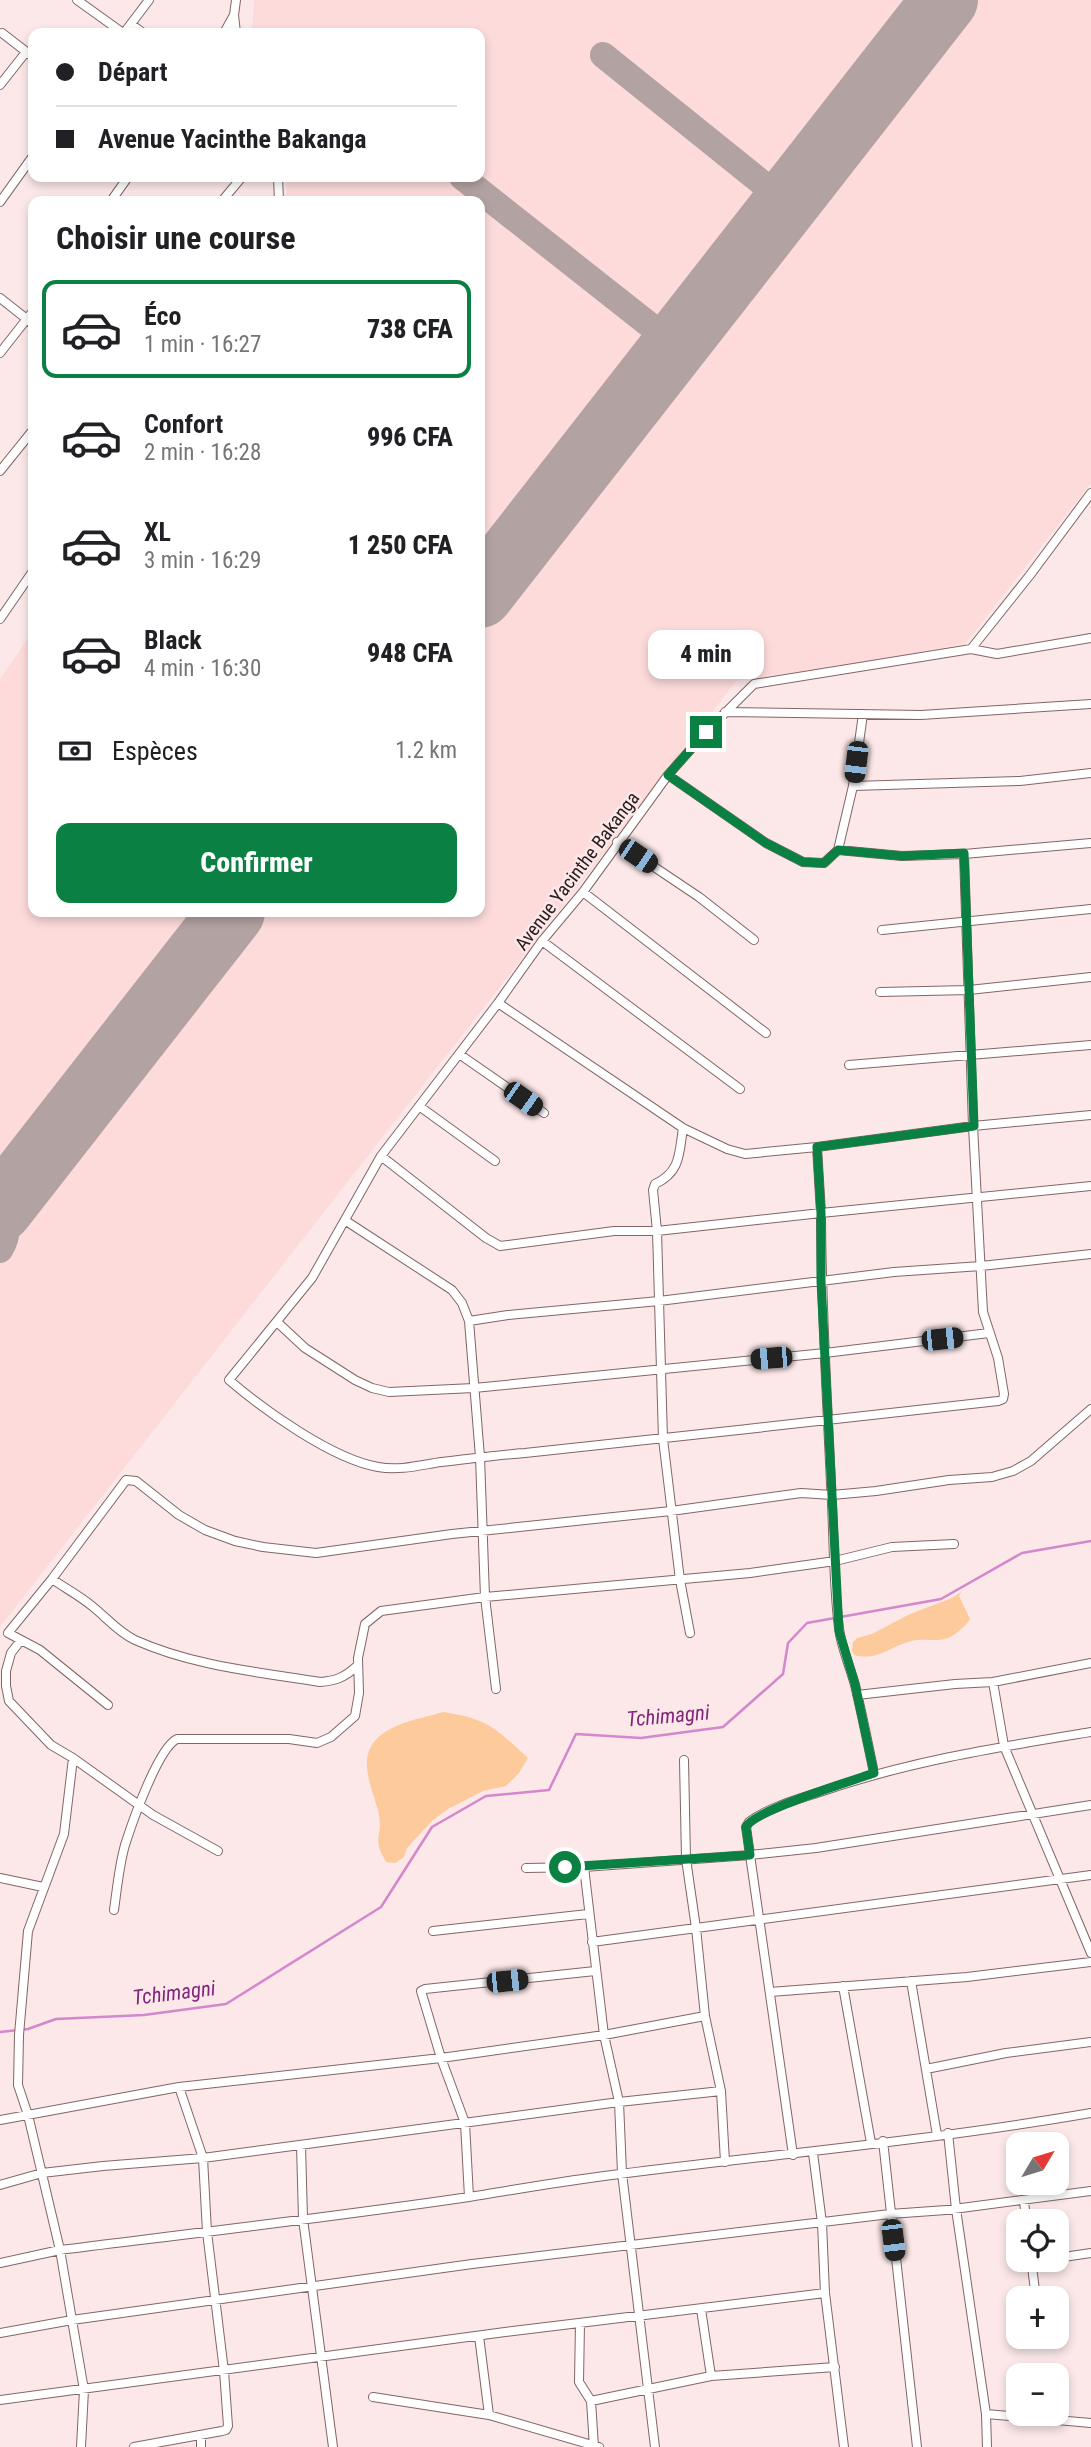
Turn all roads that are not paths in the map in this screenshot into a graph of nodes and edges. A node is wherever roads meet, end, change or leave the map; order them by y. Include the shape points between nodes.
1 (77, 0) edge
2 (149, 0) edge
3 (236, 0) edge
4 (234, 15) junction
5 (131, 24) junction
6 (117, 28) edge
7 (128, 28) edge
8 (136, 28) edge
9 (227, 28) edge
10 (235, 28) edge
11 (2, 33) dead end
12 (28, 53) edge
13 (28, 57) edge
14 (0, 85) edge
15 (28, 163) edge
16 (238, 182) edge
17 (226, 196) edge
18 (0, 202) edge
19 (0, 298) edge
20 (28, 319) edge
21 (28, 323) edge
22 (0, 353) edge
23 (28, 436) edge
24 (0, 471) edge
25 (1091, 493) edge
26 (28, 578) edge
27 (0, 619) edge
28 (1091, 638) edge
29 (971, 649) junction
30 (1091, 704) edge
31 (725, 712) junction
32 (863, 714) junction
33 (1091, 773) edge
34 (668, 775) junction
35 (853, 786) junction
36 (617, 842) junction
37 (1091, 843) edge
38 (838, 850) junction
39 (964, 853) junction
40 (583, 892) junction
41 (1091, 909) edge
42 (967, 920) junction
43 (882, 930) dead end
44 (754, 940) dead end
45 (542, 941) junction
46 (1091, 977) edge
47 (969, 989) junction
48 (880, 992) dead end
49 (498, 1003) junction
50 (766, 1033) dead end
51 (1091, 1045) edge
52 (459, 1054) junction
53 (971, 1056) junction
54 (849, 1065) dead end
55 (740, 1089) dead end
56 (419, 1106) junction
57 (544, 1113) dead end
58 (1091, 1115) edge
59 (974, 1126) junction
60 (683, 1128) junction
61 (817, 1147) junction
62 (381, 1156) junction
63 (495, 1161) dead end
64 (1091, 1186) edge
65 (978, 1198) junction
66 (821, 1213) junction
67 (346, 1221) junction
68 (657, 1231) junction
69 (1091, 1254) edge
70 (981, 1266) junction
71 (821, 1281) junction
72 (659, 1301) junction
73 (469, 1321) junction
74 (277, 1322) junction
75 (989, 1333) junction
76 (825, 1353) junction
77 (660, 1368) junction
78 (474, 1388) junction
79 (1091, 1409) edge
80 (828, 1419) junction
81 (663, 1439) junction
82 (480, 1457) junction
83 (832, 1495) junction
84 (671, 1511) junction
85 (483, 1530) junction
86 (954, 1544) dead end
87 (835, 1561) junction
88 (52, 1579) junction
89 (680, 1580) junction
90 (485, 1597) junction
91 (8, 1633) junction
92 (690, 1633) dead end
93 (21, 1640) junction
94 (0, 1641) edge
95 (1091, 1663) edge
96 (357, 1666) junction
97 (993, 1682) junction
98 (496, 1689) dead end
99 (857, 1695) junction
100 (108, 1705) dead end
101 (1091, 1732) edge
102 (1004, 1746) junction
103 (74, 1758) junction
104 (684, 1759) dead end
105 (874, 1773) junction
106 (139, 1805) junction
107 (1091, 1805) edge
108 (1034, 1815) junction
109 (218, 1851) dead end
110 (750, 1855) junction
111 (686, 1859) junction
112 (584, 1867) junction
113 (526, 1868) dead end
114 (1091, 1875) edge
115 (0, 1878) edge
116 (1061, 1880) junction
117 (43, 1887) junction
118 (114, 1910) dead end
119 (588, 1914) junction
120 (761, 1920) junction
121 (696, 1928) junction
122 (433, 1931) dead end
123 (592, 1942) junction
124 (1091, 1953) edge
125 (1091, 1962) edge
126 (595, 1971) junction
127 (911, 1982) junction
128 (843, 1986) junction
129 (771, 1992) junction
130 (705, 2016) junction
131 (604, 2035) junction
132 (1091, 2042) edge
133 (441, 2058) junction
134 (926, 2069) junction
135 (179, 2087) junction
136 (721, 2091) junction
137 (619, 2102) junction
138 (1091, 2113) edge
139 (28, 2115) junction
140 (0, 2120) edge
141 (465, 2123) junction
142 (948, 2133) junction
143 (937, 2135) junction
144 (883, 2141) junction
145 (871, 2143) junction
146 (301, 2145) junction
147 (813, 2152) junction
148 (793, 2155) junction
149 (203, 2158) junction
150 (726, 2162) junction
151 (42, 2173) junction
152 (622, 2173) junction
153 (0, 2185) edge
154 (1091, 2191) edge
155 (469, 2197) junction
156 (1024, 2200) junction
157 (956, 2209) junction
158 (1025, 2209) edge
159 (890, 2214) junction
160 (303, 2219) junction
161 (822, 2222) junction
162 (207, 2232) junction
163 (630, 2247) junction
164 (60, 2250) junction
165 (1091, 2253) edge
166 (1069, 2256) edge
167 (0, 2263) edge
168 (312, 2287) junction
169 (825, 2293) junction
170 (215, 2301) junction
171 (701, 2309) junction
172 (639, 2317) junction
173 (72, 2320) junction
174 (580, 2323) junction
175 (0, 2333) edge
176 (478, 2336) junction
177 (321, 2358) junction
178 (835, 2367) junction
179 (224, 2371) junction
180 (711, 2376) junction
181 (648, 2389) junction
182 (84, 2390) junction
183 (373, 2398) dead end
184 (0, 2400) edge
185 (591, 2402) junction
186 (986, 2414) junction
187 (489, 2415) junction
188 (1091, 2423) edge
189 (201, 2435) junction
190 (81, 2447) edge
191 (134, 2447) edge
192 (201, 2447) edge
193 (333, 2447) edge
194 (596, 2447) edge
195 (655, 2447) edge
196 (844, 2447) edge
197 (917, 2447) edge
198 (987, 2447) edge

1 - 6 street
2 - 5 street
3 - 4 street
4 - 9 street
4 - 10 street
5 - 7 street
5 - 8 street
11 - 12 street
13 - 14 street
15 - 18 street
16 - 17 street
19 - 20 street
21 - 22 street
23 - 24 street
25 - 29 street
26 - 27 street
28 - 29 street via 997,653
29 - 31 street, Avenue Yacinthe Bakanga via 754,684
30 - 32 street via 921,715
31 - 32 street
31 - 34 street, Avenue Yacinthe Bakanga
32 - 35 street
33 - 35 street via 1020,781
34 - 36 street, Avenue Yacinthe Bakanga
34 - 38 street via 766,843 803,862 824,863
35 - 38 street
36 - 40 street, Avenue Yacinthe Bakanga
36 - 44 street
37 - 39 street
38 - 39 street via 902,856
39 - 42 street
40 - 45 street, Avenue Yacinthe Bakanga
40 - 50 street
41 - 42 street
42 - 43 street
42 - 47 street
45 - 49 street, Avenue Yacinthe Bakanga
45 - 55 street
46 - 47 street
47 - 48 street
47 - 53 street
49 - 52 street, Avenue Yacinthe Bakanga
49 - 60 street
51 - 53 street
52 - 56 street, Avenue Yacinthe Bakanga
52 - 57 street
53 - 54 street
53 - 59 street
56 - 62 street, Avenue Yacinthe Bakanga
56 - 63 street
58 - 59 street
59 - 61 street
59 - 65 street
60 - 61 street via 745,1154
60 - 68 street via 673,1172 653,1190
61 - 66 street
62 - 67 street, Avenue Yacinthe Bakanga
62 - 68 street via 500,1246 614,1231
64 - 65 street
65 - 66 street
65 - 70 street
66 - 68 street
66 - 71 street
67 - 73 street via 440,1279 462,1303
67 - 74 street via 312,1278
68 - 72 street
69 - 70 street
70 - 71 street
70 - 75 street
71 - 72 street
71 - 76 street
72 - 73 street
72 - 77 street
73 - 78 street
74 - 78 street via 305,1348 372,1388 389,1392
74 - 82 street via 229,1380 264,1408 364,1464 392,1469
75 - 76 street
75 - 80 street via 998,1358 1003,1399
76 - 77 street
76 - 80 street
77 - 78 street
77 - 81 street
78 - 82 street
79 - 83 street via 1013,1471
80 - 81 street
80 - 83 street
81 - 82 street
81 - 84 street
82 - 85 street
83 - 84 street via 801,1493
83 - 87 street
84 - 85 street
84 - 89 street
85 - 88 street via 316,1553 289,1550 235,1541 205,1530 130,1479
85 - 90 street
86 - 87 street via 892,1547
87 - 89 street
87 - 99 street via 839,1631
88 - 91 street
88 - 96 street via 134,1639 175,1655 320,1682 346,1676
89 - 90 street
89 - 92 street
90 - 96 street via 381,1611 365,1624
90 - 98 street
91 - 93 street
91 - 94 street
93 - 100 street
93 - 103 street via 6,1671 9,1702 51,1745
95 - 97 street
96 - 106 street via 355,1716 331,1737 317,1743 177,1739 166,1747
97 - 99 street
97 - 102 street
99 - 105 street
101 - 102 street
102 - 105 street
102 - 108 street
103 - 106 street
103 - 117 street via 64,1834
104 - 111 street
105 - 110 street via 754,1818 746,1827
106 - 109 street
106 - 118 street via 125,1847
107 - 108 street
108 - 110 street
108 - 116 street
110 - 111 street
110 - 120 street
111 - 112 street
111 - 121 street
112 - 113 street
112 - 119 street
114 - 116 street
115 - 117 street
116 - 120 street
116 - 124 street
117 - 139 street via 28,1931 19,2035 18,2085
119 - 122 street
119 - 123 street
120 - 121 street
120 - 129 street
121 - 123 street
121 - 130 street
123 - 126 street
125 - 127 street
126 - 131 street
126 - 133 street via 421,1991
127 - 128 street
127 - 134 street
128 - 129 street
128 - 145 street
129 - 148 street
130 - 131 street
130 - 136 street
131 - 133 street
131 - 137 street
132 - 134 street
133 - 135 street
133 - 141 street
134 - 143 street
135 - 139 street
135 - 149 street
136 - 137 street
136 - 150 street
137 - 141 street
137 - 152 street
138 - 142 street
139 - 140 street
139 - 151 street
141 - 146 street
141 - 155 street
142 - 143 street
142 - 157 street
143 - 144 street
144 - 145 street
144 - 159 street
145 - 147 street
146 - 149 street
146 - 160 street
147 - 148 street
147 - 161 street
148 - 150 street
149 - 151 street
149 - 162 street
150 - 152 street
151 - 153 street
151 - 164 street
152 - 155 street
152 - 163 street
154 - 156 street
155 - 160 street
156 - 157 street
156 - 158 street
157 - 159 street
157 - 186 street
159 - 161 street
159 - 197 street
160 - 162 street
160 - 168 street
161 - 163 street
161 - 169 street
162 - 164 street
162 - 170 street
163 - 168 street
163 - 172 street
164 - 167 street
164 - 173 street
165 - 166 street
168 - 170 street
168 - 177 street
169 - 171 street
169 - 178 street
170 - 173 street
170 - 179 street
171 - 172 street
171 - 180 street
172 - 174 street
172 - 181 street
173 - 175 street
173 - 182 street
174 - 176 street
174 - 185 street via 579,2382
176 - 177 street
176 - 187 street
177 - 179 street
177 - 193 street
178 - 180 street
178 - 196 street
179 - 182 street
179 - 189 street via 226,2430
180 - 181 street
181 - 185 street
181 - 195 street
182 - 184 street
182 - 190 street
183 - 187 street
185 - 194 street
186 - 188 street
186 - 198 street
187 - 194 street
189 - 191 street
189 - 192 street

